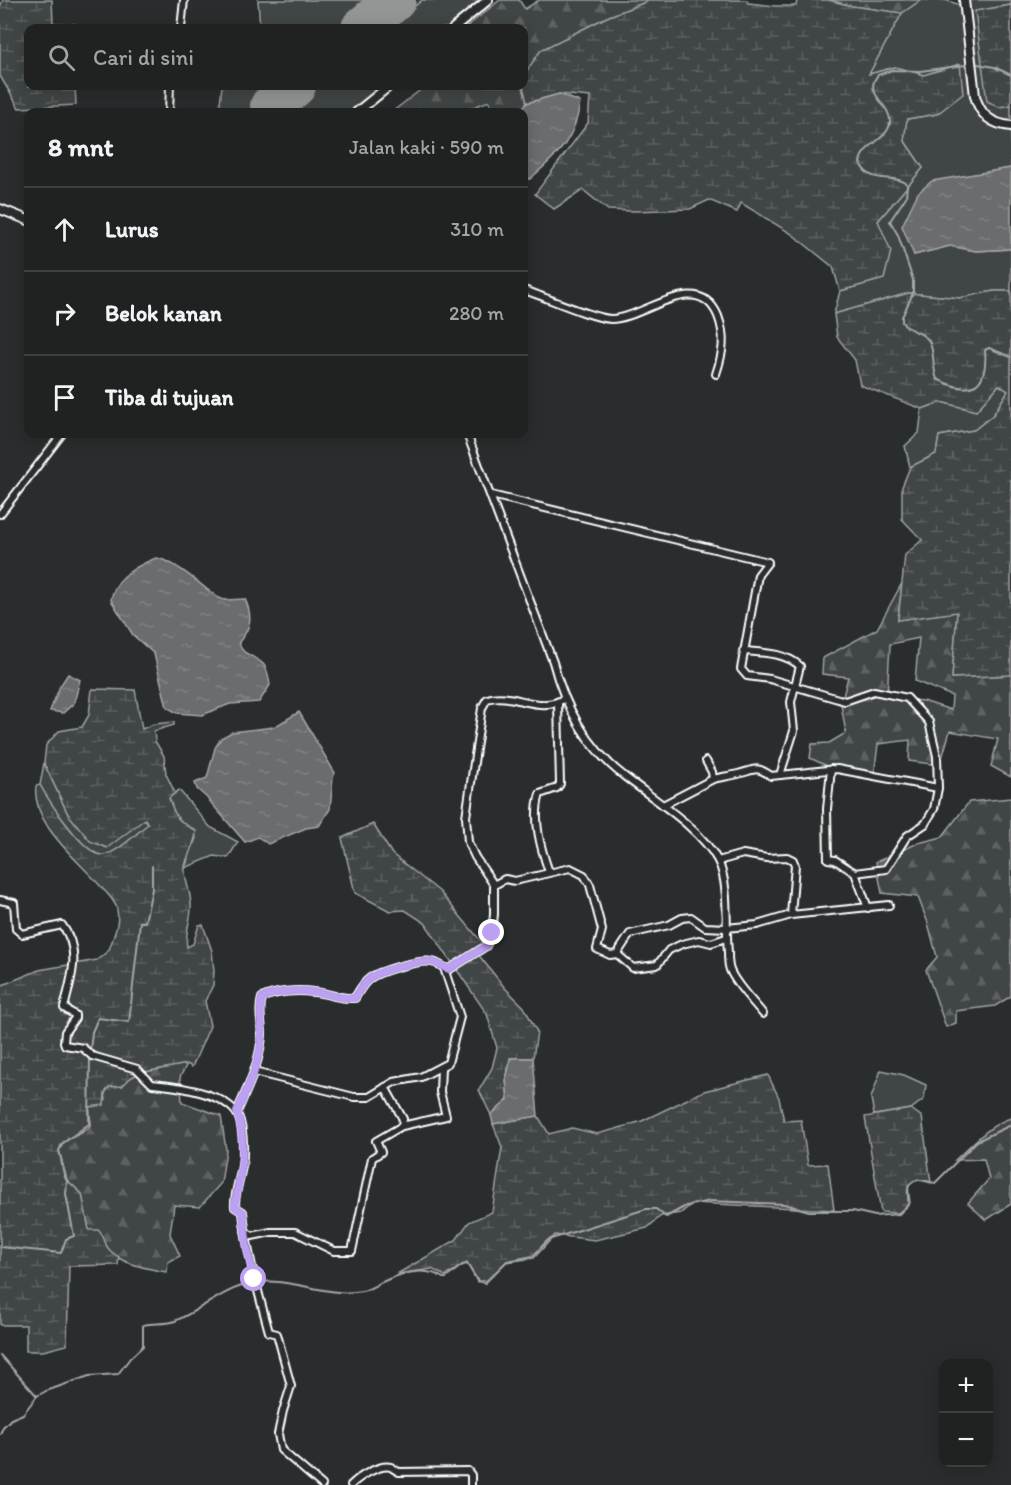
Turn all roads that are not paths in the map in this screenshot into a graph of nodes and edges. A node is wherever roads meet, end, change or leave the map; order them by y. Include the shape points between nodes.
1 (184, 0) edge
2 (488, 0) edge
3 (964, 0) edge
4 (181, 24) edge
5 (459, 24) edge
6 (170, 90) edge
7 (384, 90) edge
8 (169, 108) edge
9 (362, 108) edge
10 (1011, 126) edge
11 (0, 209) edge
12 (24, 218) edge
13 (528, 291) edge
14 (716, 374) dead end
15 (59, 438) edge
16 (469, 438) edge
17 (491, 495) junction
18 (0, 514) edge
19 (743, 651) junction
20 (795, 686) junction
21 (565, 698) junction
22 (558, 703) junction
23 (706, 761) dead end
24 (831, 769) junction
25 (780, 775) junction
26 (713, 778) junction
27 (938, 788) junction
28 (663, 805) junction
29 (718, 861) junction
30 (549, 872) junction
31 (855, 873) junction
32 (494, 885) junction
33 (0, 900) edge
34 (889, 905) dead end
35 (868, 908) junction
36 (791, 915) junction
37 (726, 928) junction
38 (726, 938) junction
39 (617, 954) junction
40 (444, 968) junction
41 (763, 1014) dead end
42 (441, 1067) junction
43 (254, 1072) junction
44 (385, 1087) junction
45 (237, 1112) junction
46 (402, 1126) junction
47 (245, 1231) junction
48 (322, 1485) edge
49 (351, 1485) edge
50 (471, 1485) edge

1 - 4 street
2 - 5 street
3 - 10 street via 978,108 993,122
6 - 8 street
7 - 9 street
11 - 12 street
13 - 14 street via 611,319 681,296 700,296 714,307 722,327 724,349
15 - 18 street
16 - 17 street
17 - 19 street via 768,562 758,574
17 - 21 street
19 - 20 street via 741,669 747,676
19 - 20 street via 791,659 800,666
20 - 25 street via 791,702 794,731
20 - 27 street via 845,701 874,691 908,698 929,722 937,756
21 - 22 street
21 - 28 street via 578,726 605,758 621,775
22 - 30 street via 560,784 540,794 538,800 541,849
22 - 32 street via 544,706 498,697 487,699 482,708 466,817 468,842
23 - 26 street
24 - 25 street
24 - 27 street
24 - 31 street via 828,859
25 - 26 street via 771,776 753,768
26 - 28 street
27 - 31 street via 934,808 925,824 907,836 886,869
28 - 29 street via 705,843
29 - 36 street via 743,854 793,860
29 - 37 street via 725,885
30 - 32 street via 515,881 505,879
30 - 39 street via 570,868 584,875 602,930 597,949
31 - 35 street
32 - 40 street via 492,933 486,946 450,969
33 - 45 street via 14,903 16,929 22,934 62,925 69,934 74,954 64,1008 75,1018 65,1032 65,1045 137,1069 152,1084 219,1098
34 - 35 street
35 - 36 street
36 - 37 street via 757,925
37 - 38 street
37 - 39 street via 705,927 691,917 682,918 669,926 630,934
38 - 39 street via 682,944 669,950 657,965 633,968
38 - 41 street via 729,969
40 - 42 street via 460,1017 448,1063
40 - 43 street via 426,962 380,973 370,978 355,998 341,999 314,992 279,993 262,998 262,1034
42 - 44 street
42 - 46 street via 440,1092 446,1116
43 - 44 street via 354,1096 369,1097
43 - 45 street
44 - 46 street via 403,1119
45 - 47 street via 242,1128 242,1165 235,1207 243,1212
46 - 47 street via 376,1141 381,1152 372,1158 351,1251 333,1251 294,1232 252,1236
47 - 48 street via 269,1332 277,1334 291,1386 278,1443
49 - 50 street via 382,1467 392,1467 399,1472 468,1471

